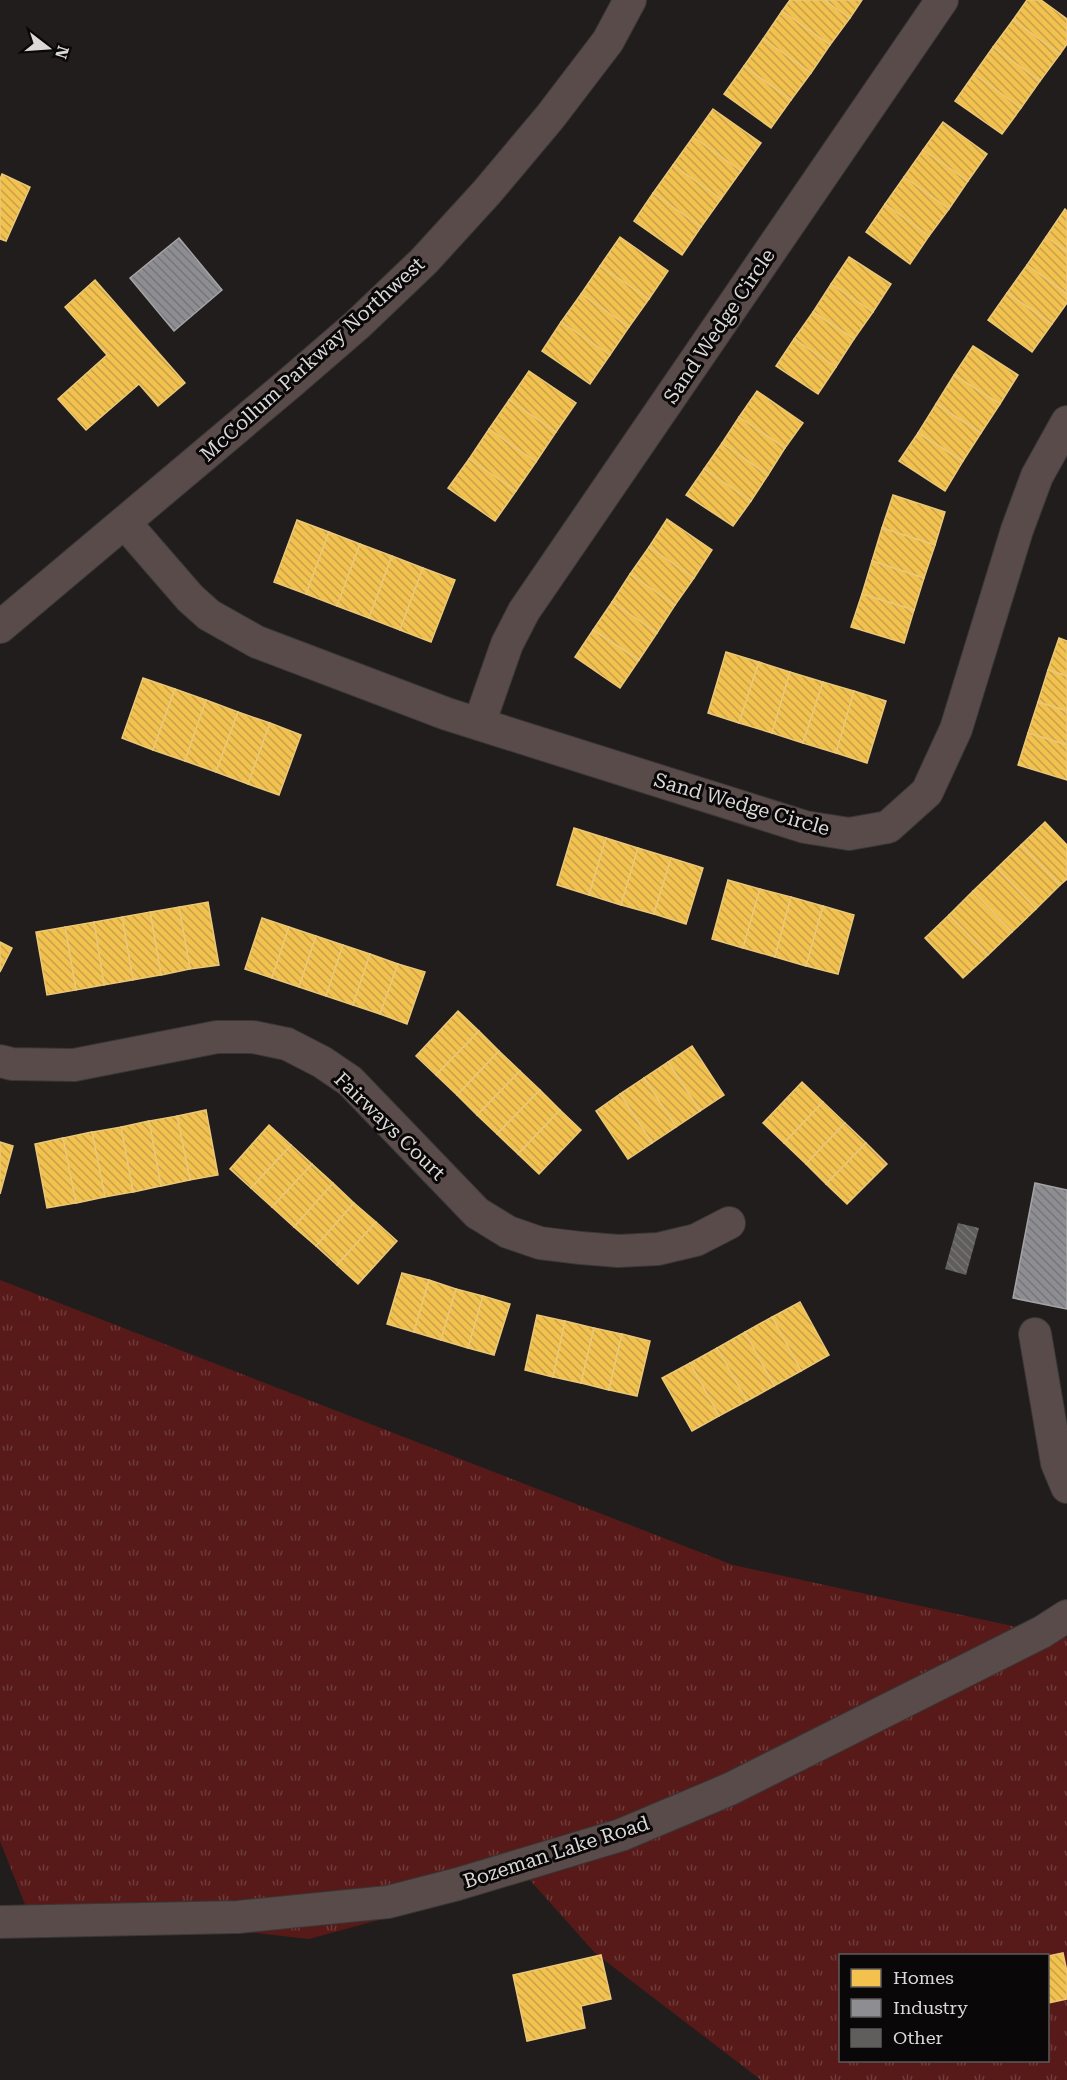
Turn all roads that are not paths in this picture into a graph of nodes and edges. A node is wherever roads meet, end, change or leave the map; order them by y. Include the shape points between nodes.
1 (630, 0) edge
2 (942, 0) edge
3 (1067, 422) edge
4 (125, 523) junction
5 (0, 627) edge
6 (479, 724) junction
7 (0, 1061) edge
8 (729, 1223) dead end
9 (1035, 1334) dead end
10 (1067, 1487) edge
11 (1067, 1617) edge
12 (0, 1922) edge

1 - 4 street, McCollum Parkway Northwest via 608,41 550,117 424,261 357,325
2 - 6 street, Sand Wedge Circle via 524,611 507,644
3 - 6 street, Sand Wedge Circle via 1037,476 1017,530 956,729 927,792 888,826 849,834 805,827
4 - 5 street, McCollum Parkway Northwest
4 - 6 street, Sand Wedge Circle via 190,598 234,631
7 - 8 street, Fairways Court via 74,1065 217,1037 254,1037 287,1044 350,1081 477,1213 508,1233 540,1243 618,1251 658,1249 696,1240
9 - 10 street via 1057,1463
11 - 12 street, Bozeman Lake Road via 730,1789 621,1835 458,1884 388,1902 238,1917

